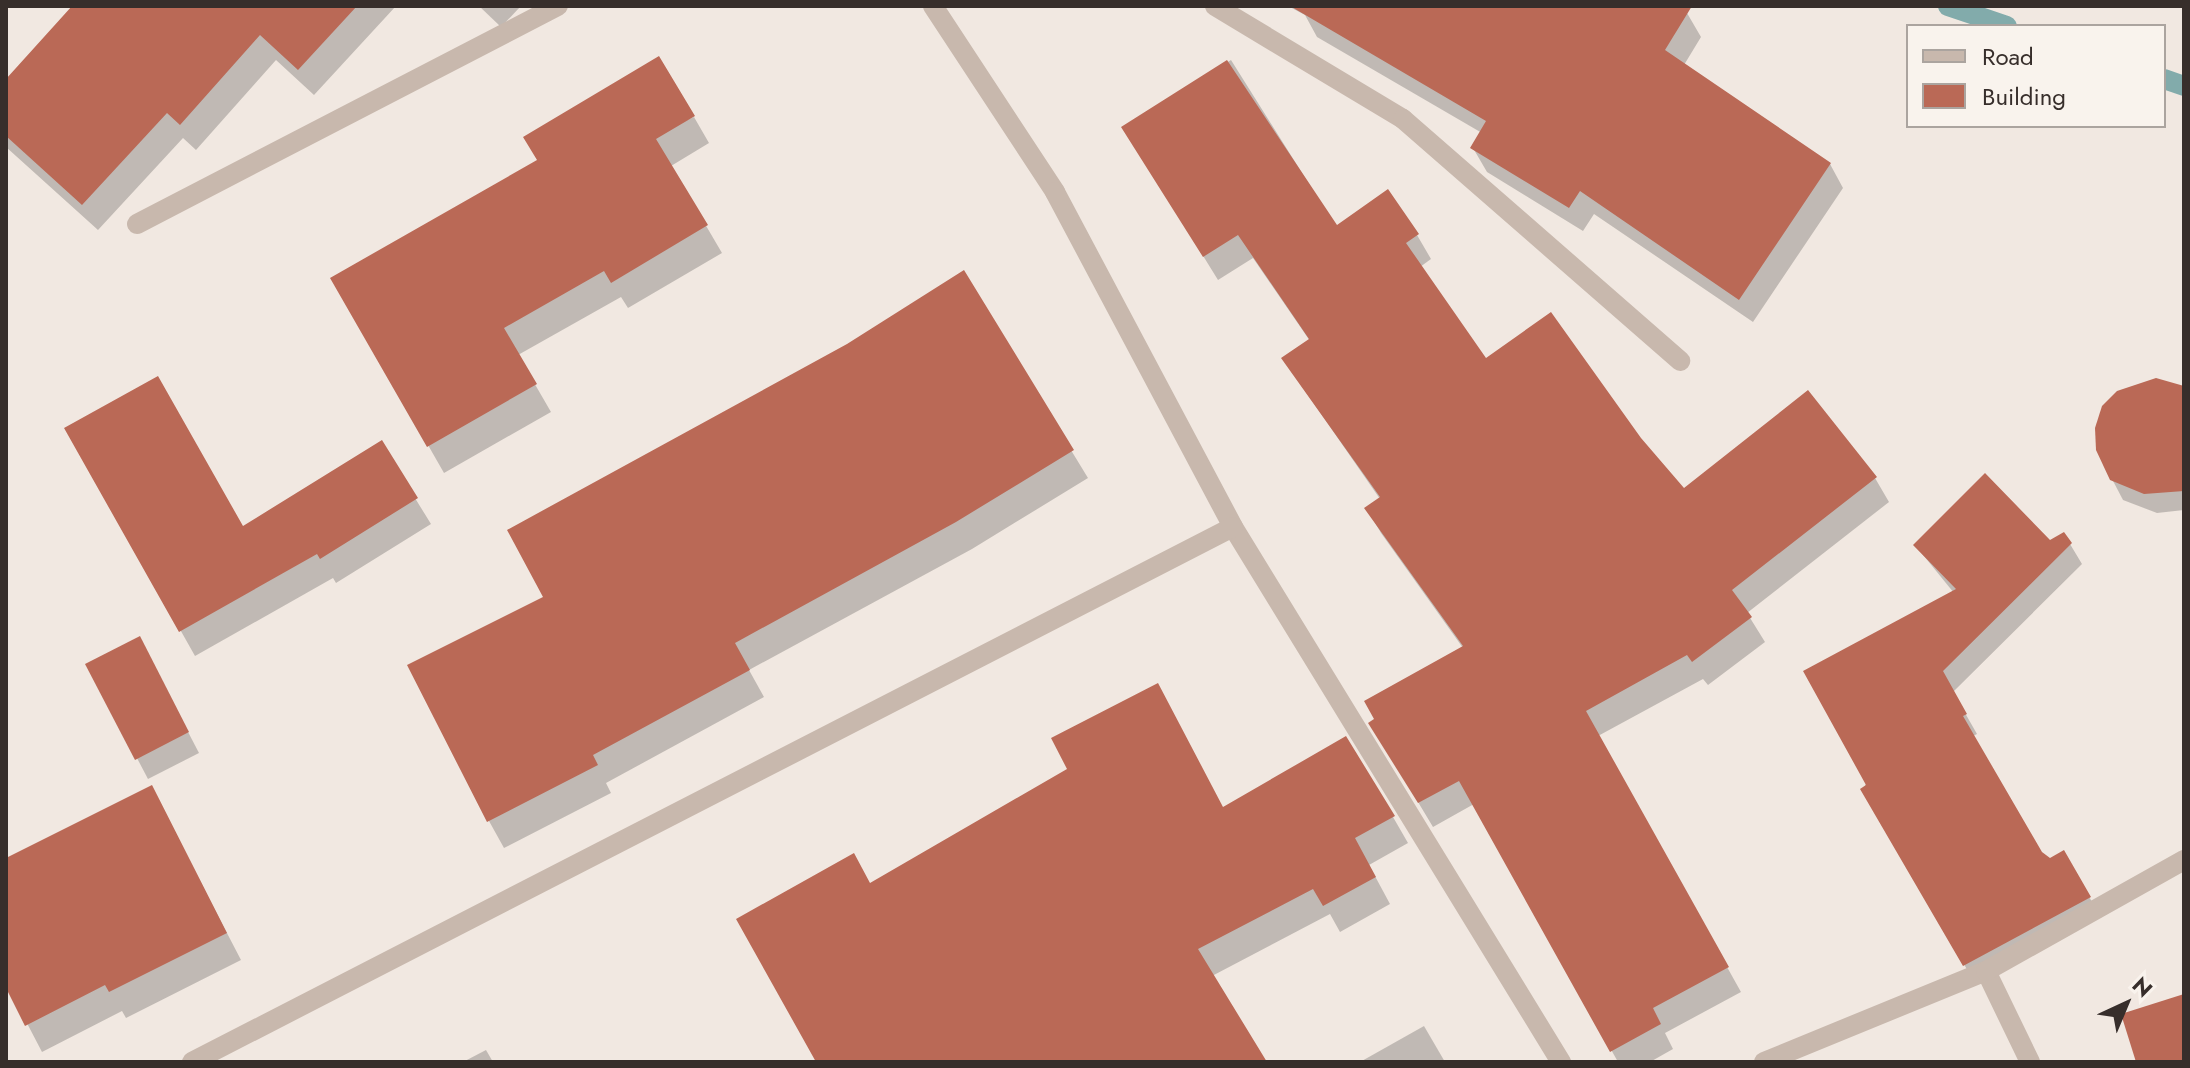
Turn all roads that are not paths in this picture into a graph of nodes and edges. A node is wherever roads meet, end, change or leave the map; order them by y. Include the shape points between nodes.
1 (558, 6) edge
2 (933, 6) edge
3 (1215, 6) edge
4 (137, 224) dead end
5 (1680, 361) dead end
6 (1233, 527) junction
7 (2184, 860) edge
8 (1986, 971) junction
9 (192, 1062) edge
10 (1561, 1062) edge
11 (1764, 1062) edge
12 (2030, 1062) edge

1 - 4 street
2 - 6 street via 1055,192
3 - 5 street via 1403,119
6 - 9 street
6 - 10 street
7 - 8 street
8 - 11 street
8 - 12 street

